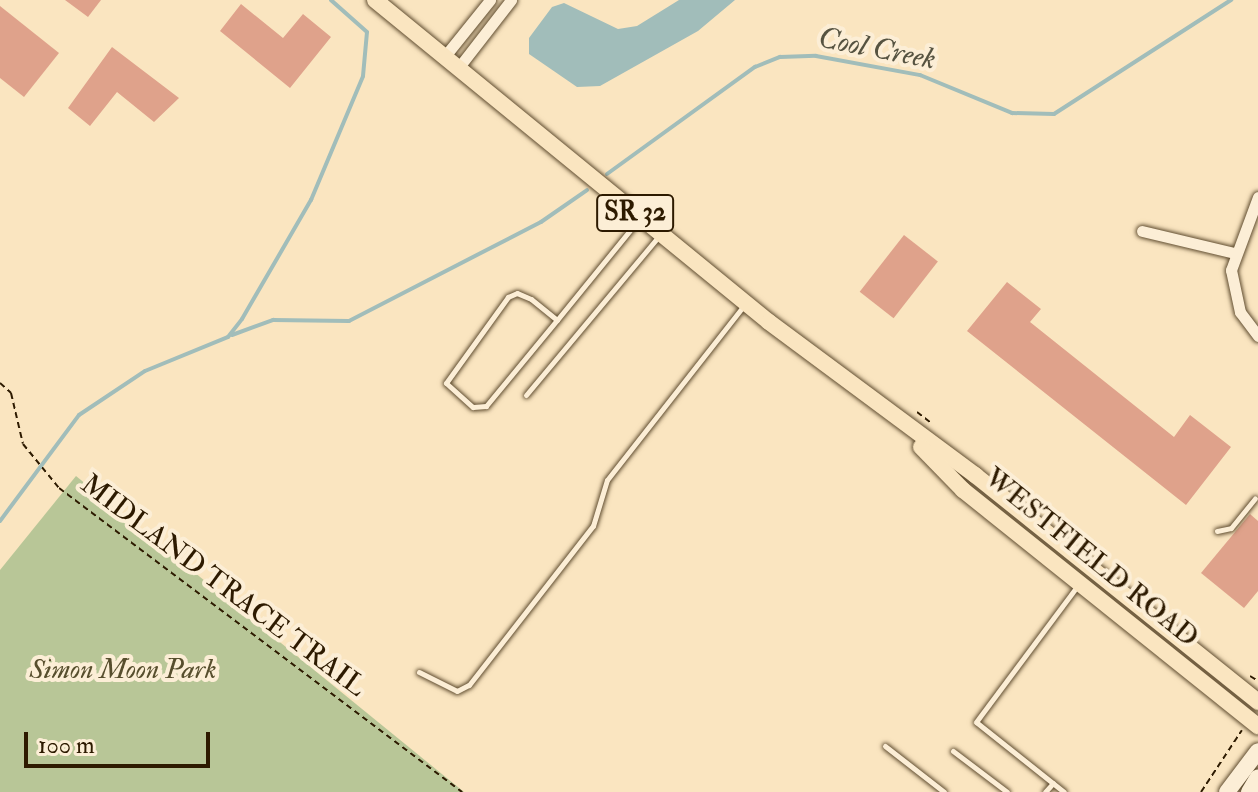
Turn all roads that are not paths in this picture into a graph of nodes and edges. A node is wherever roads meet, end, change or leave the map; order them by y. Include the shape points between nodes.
1 (375, 0) edge
2 (490, 0) edge
3 (511, 0) edge
4 (445, 56) junction
5 (459, 67) junction
6 (1258, 197) edge
7 (641, 218) junction
8 (1142, 231) dead end
9 (660, 234) junction
10 (1234, 253) junction
11 (745, 303) junction
12 (557, 320) junction
13 (1258, 336) edge
14 (526, 395) dead end
15 (898, 423) junction
16 (1255, 498) dead end
17 (1217, 531) dead end
18 (1080, 584) junction
19 (419, 672) dead end
20 (1258, 702) edge
21 (1254, 723) edge
22 (885, 746) dead end
23 (953, 751) dead end
24 (1258, 751) edge
25 (1258, 777) edge
26 (1053, 783) junction
27 (944, 792) edge
28 (1007, 792) edge
29 (1045, 792) edge
30 (1064, 792) edge
31 (1227, 792) edge
32 (1249, 792) edge

1 - 4 main road, WESTFIELD ROAD / SR 32
2 - 4 street
3 - 5 street
4 - 5 main road, WESTFIELD ROAD / SR 32
5 - 7 main road, WESTFIELD ROAD / SR 32
6 - 10 street
7 - 9 main road, WESTFIELD ROAD / SR 32
7 - 12 lane
8 - 10 street
9 - 11 main road, WESTFIELD ROAD / SR 32
9 - 14 lane
10 - 13 street via 1235,300
11 - 15 main road, WESTFIELD ROAD / SR 32
11 - 19 lane via 607,480 593,526 469,685 457,691
12 - 12 lane via 486,406 473,407 446,383 508,297 517,293 531,299
15 - 18 main road, WESTFIELD ROAD / SR 32 via 963,490
15 - 20 main road, WESTFIELD ROAD / SR 32 via 975,475
16 - 17 lane via 1231,528
18 - 21 main road, WESTFIELD ROAD / SR 32
18 - 26 lane via 976,722
22 - 27 lane
23 - 28 lane
24 - 31 street
25 - 32 street
26 - 29 lane
26 - 30 lane

